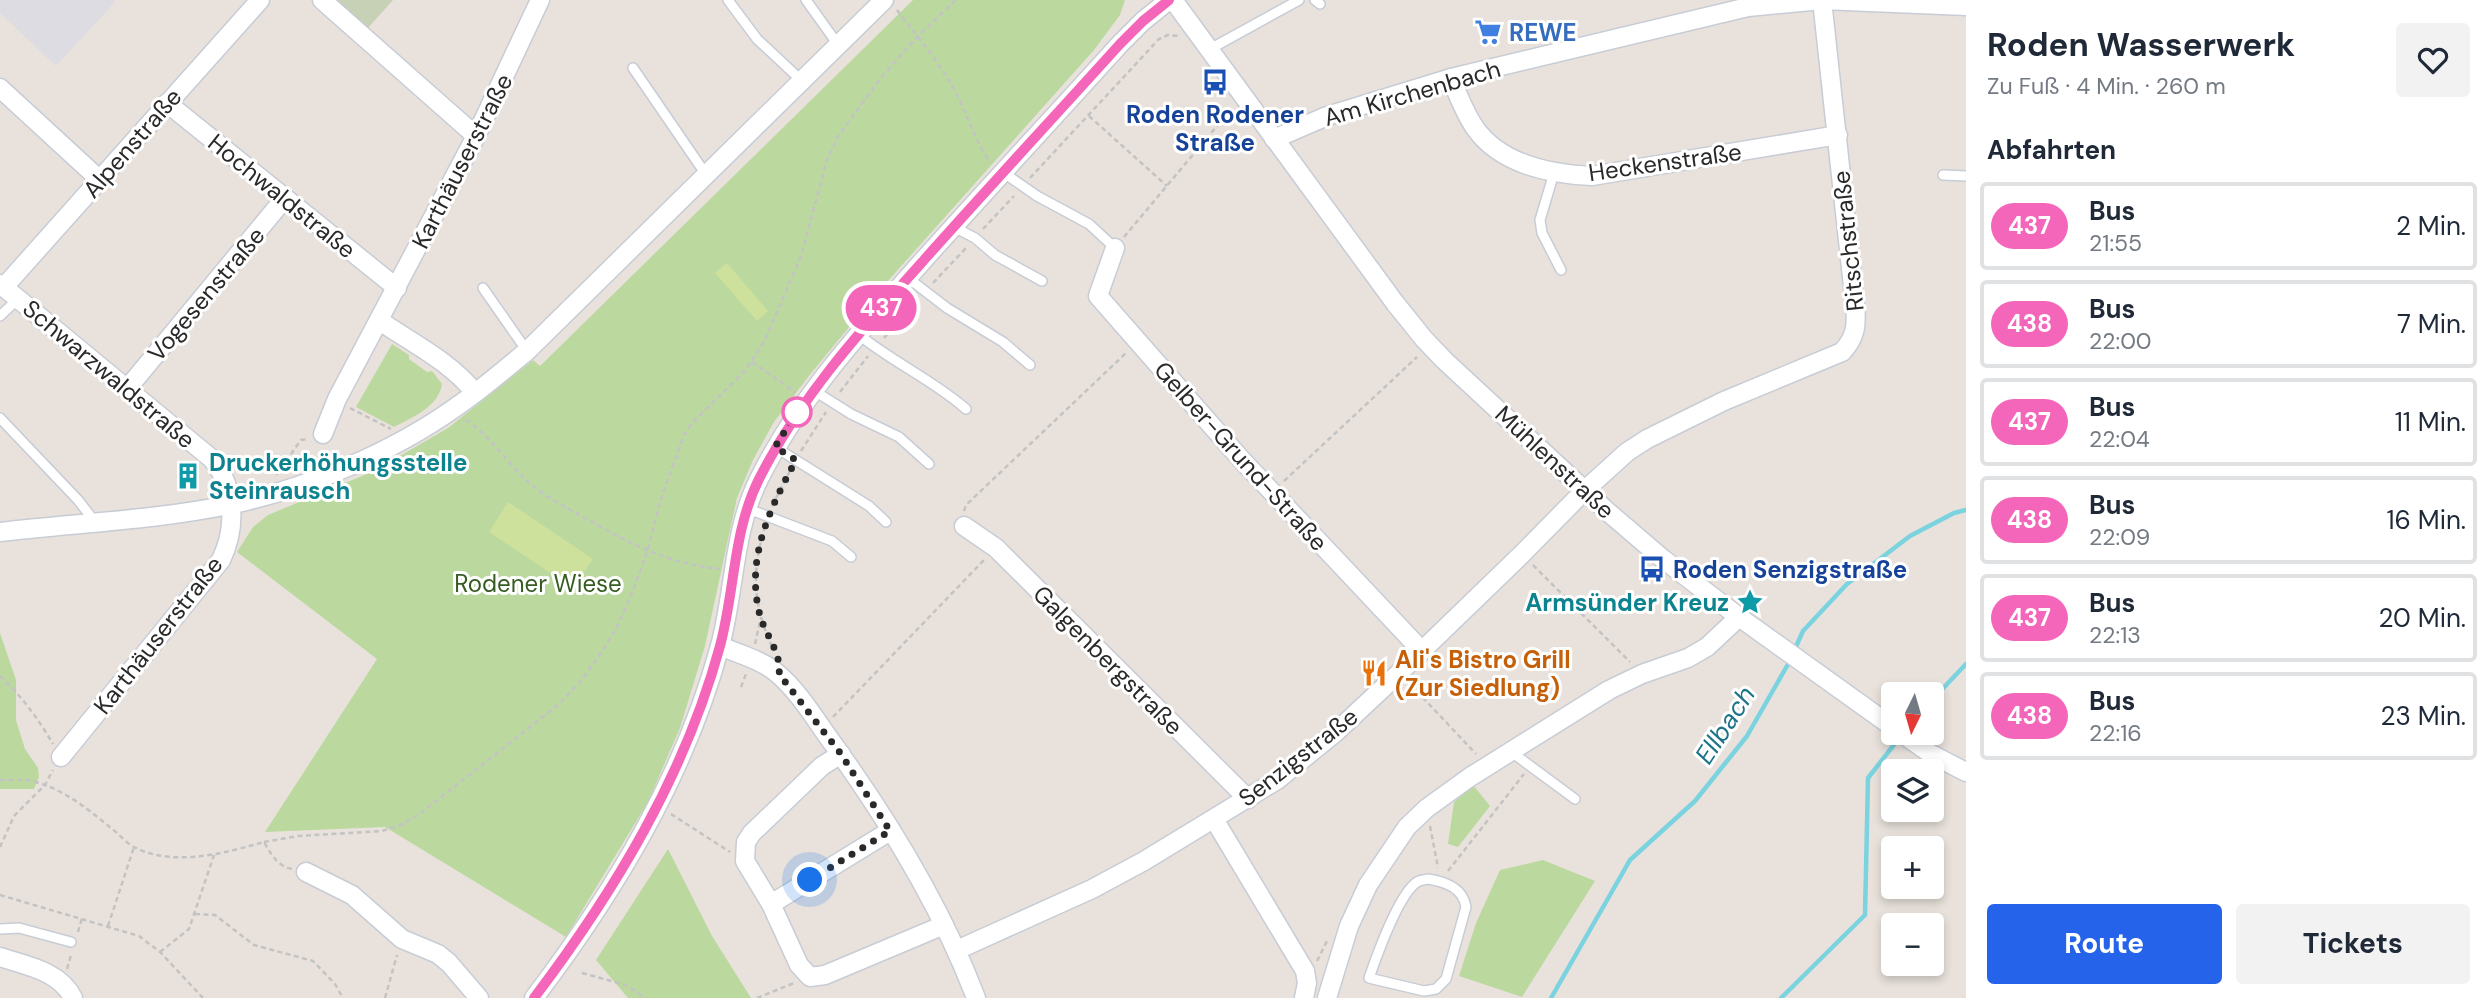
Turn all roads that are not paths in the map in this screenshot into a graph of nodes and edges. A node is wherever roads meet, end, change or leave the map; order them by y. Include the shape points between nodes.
1 (260, 0) edge
2 (323, 0) edge
3 (540, 0) edge
4 (728, 0) edge
5 (806, 0) edge
6 (1171, 0) edge
7 (1299, 0) edge
8 (1822, 0) edge
9 (890, 5) edge
10 (1966, 5) edge
11 (839, 46) junction
12 (1210, 50) junction
13 (634, 68) dead end
14 (1451, 78) junction
15 (802, 82) junction
16 (0, 88) edge
17 (167, 103) junction
18 (1838, 135) junction
19 (476, 136) junction
20 (1274, 139) junction
21 (1003, 173) junction
22 (1554, 173) junction
23 (1943, 175) dead end
24 (707, 176) junction
25 (1966, 176) edge
26 (100, 180) junction
27 (284, 199) junction
28 (954, 227) junction
29 (1115, 248) joint
30 (1560, 270) dead end
31 (908, 278) junction
32 (1042, 281) dead end
33 (397, 288) junction
34 (483, 288) dead end
35 (7, 290) edge
36 (0, 316) edge
37 (380, 321) junction
38 (858, 334) junction
39 (527, 351) junction
40 (1030, 365) dead end
41 (127, 389) junction
42 (475, 393) junction
43 (807, 393) junction
44 (966, 409) dead end
45 (0, 418) edge
46 (323, 434) road end
47 (775, 447) junction
48 (929, 464) dead end
49 (1585, 490) junction
50 (231, 504) junction
51 (746, 508) junction
52 (95, 522) junction
53 (886, 522) dead end
54 (964, 526) road end
55 (2, 528) edge
56 (851, 557) dead end
57 (1739, 618) junction
58 (720, 646) junction
59 (1422, 651) junction
60 (1881, 719) edge
61 (1920, 746) edge
62 (1510, 751) junction
63 (841, 754) junction
64 (61, 757) road end
65 (1966, 772) edge
66 (1248, 799) junction
67 (1575, 800) dead end
68 (1214, 819) junction
69 (890, 831) junction
70 (306, 872) road end
71 (1440, 881) joint
72 (771, 904) junction
73 (944, 925) junction
74 (0, 929) edge
75 (71, 942) dead end
76 (957, 950) junction
77 (0, 957) edge
78 (74, 998) edge
79 (479, 998) edge
80 (534, 998) edge
81 (976, 998) edge
82 (1304, 998) edge
83 (1327, 998) edge

1 - 17 street, Alpenstraße
2 - 19 street
3 - 19 street, Karthäuserstraße
4 - 15 lane via 757,39
5 - 11 lane
6 - 12 street, Mühlenstraße
6 - 21 street via 1120,44
7 - 12 lane
8 - 10 street, Am Kirchenbach
8 - 14 street, Am Kirchenbach via 1715,13
8 - 18 street, Ritschstraße
9 - 11 street
11 - 15 street
12 - 20 street, Mühlenstraße
13 - 24 lane
14 - 20 street, Am Kirchenbach via 1326,116
14 - 22 street, Heckenstraße via 1483,137 1516,160
15 - 24 street
16 - 26 street
17 - 26 street, Alpenstraße
17 - 27 street, Hochwaldstraße
18 - 22 street, Heckenstraße via 1592,176
18 - 49 street, Ritschstraße via 1856,305 1853,340 1842,352 1647,439
19 - 33 street, Karthäuserstraße
20 - 49 street, Mühlenstraße via 1430,345
21 - 28 street
21 - 29 lane via 1089,224
22 - 30 lane via 1540,220
23 - 25 lane
24 - 39 street
26 - 35 street, Alpenstraße
27 - 33 street, Hochwaldstraße
27 - 41 street, Vogesenstraße
28 - 31 street
28 - 32 lane
29 - 59 street, Gelber-Grund-Straße via 1098,296 1272,492
31 - 38 street
31 - 40 lane
33 - 37 street, Karthäuserstraße
34 - 39 lane
35 - 36 lane
35 - 41 street, Schwarzwaldstraße
37 - 42 street via 450,368
37 - 46 street, Karthäuserstraße
38 - 43 street
38 - 44 lane via 945,390
39 - 42 street
41 - 50 street, Schwarzwaldstraße via 212,459 225,478
42 - 50 street via 408,437 316,479
43 - 47 street
43 - 48 lane via 899,437
45 - 52 lane
47 - 51 street
47 - 53 lane via 869,506
49 - 57 street, Mühlenstraße via 1662,559
49 - 59 street, Senzigstraße
50 - 52 street
50 - 64 street, Karthäuserstraße via 230,533 221,560
51 - 56 lane via 832,541
51 - 58 street
52 - 55 street
54 - 66 street, Galgenbergstraße via 996,548
57 - 60 street, Mühlenstraße
57 - 62 street via 1707,647 1586,703
58 - 63 street via 779,674
58 - 80 street via 680,762 657,806 611,889
59 - 66 street, Senzigstraße via 1306,758
61 - 65 street, Mühlenstraße
62 - 67 lane
62 - 83 street via 1427,807 1407,827 1360,902
63 - 69 street
63 - 72 street via 822,766 746,842 745,861
66 - 68 street, Senzigstraße
68 - 76 street, Senzigstraße via 1092,889
68 - 82 street via 1305,971
69 - 72 street
69 - 73 street
70 - 79 street via 352,895 402,939 438,954
71 - 71 lane via 1417,882 1406,897 1369,978 1424,991 1436,989 1446,979 1466,907 1461,892
72 - 73 street via 799,965 810,977 825,975
73 - 76 street
74 - 75 lane via 19,928
76 - 81 street
77 - 78 street via 52,974

